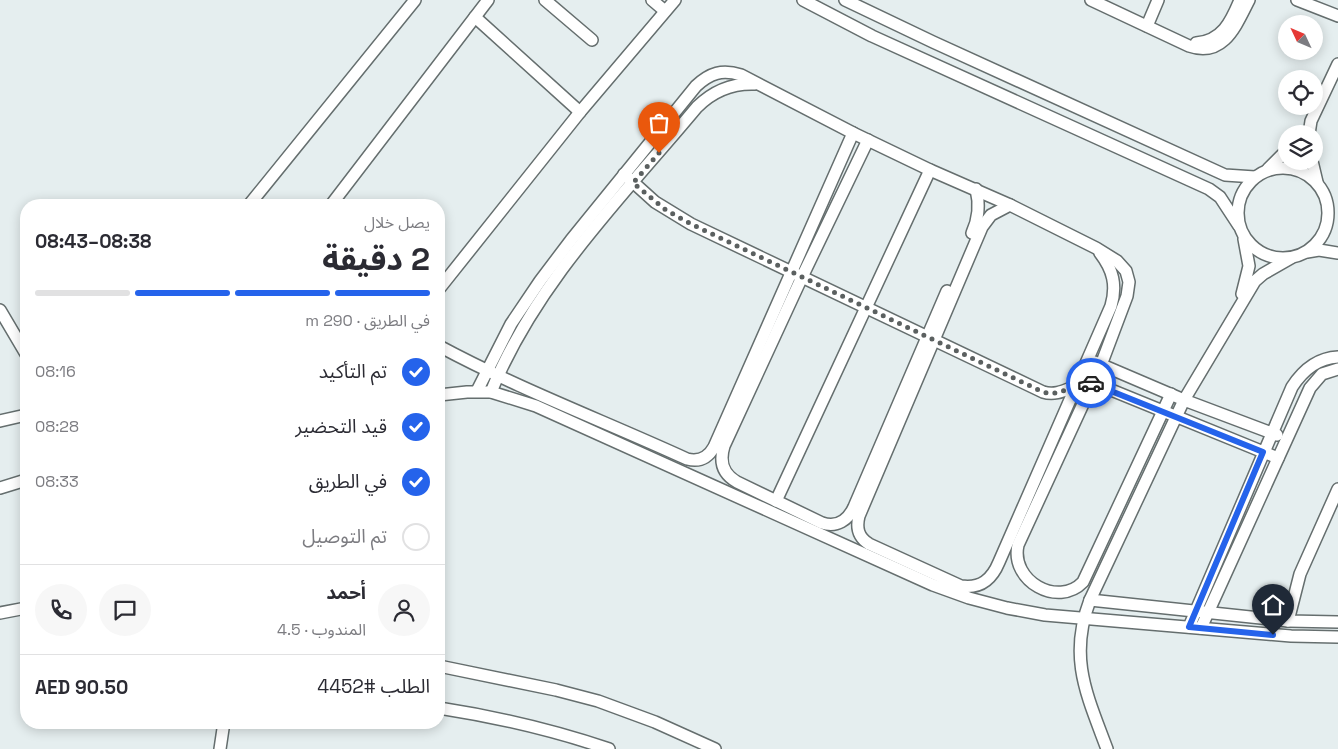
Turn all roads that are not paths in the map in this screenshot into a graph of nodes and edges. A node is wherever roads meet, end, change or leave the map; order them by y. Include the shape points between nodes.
1 (415, 0) edge
2 (488, 0) edge
3 (545, 0) edge
4 (652, 0) edge
5 (675, 0) edge
6 (803, 0) edge
7 (845, 0) edge
8 (1091, 0) edge
9 (1158, 0) edge
10 (1240, 0) edge
11 (1249, 0) edge
12 (1297, 0) edge
13 (665, 11) junction
14 (1338, 16) edge
15 (475, 17) junction
16 (1147, 26) junction
17 (592, 40) dead end
18 (1177, 40) junction
19 (1338, 64) edge
20 (757, 84) junction
21 (1323, 95) edge
22 (580, 112) junction
23 (853, 133) junction
24 (868, 140) junction
25 (1278, 159) edge
26 (930, 170) junction
27 (1267, 170) junction
28 (1314, 170) edge
29 (624, 174) junction
30 (1255, 177) junction
31 (1317, 182) junction
32 (633, 183) junction
33 (976, 189) junction
34 (254, 199) edge
35 (336, 199) edge
36 (1328, 203) junction
37 (1010, 205) junction
38 (1338, 219) edge
39 (1241, 231) junction
40 (1096, 248) junction
41 (1307, 252) junction
42 (1338, 253) edge
43 (1291, 258) junction
44 (791, 271) junction
45 (802, 277) junction
46 (445, 281) edge
47 (866, 307) junction
48 (1238, 308) junction
49 (0, 310) edge
50 (930, 339) junction
51 (20, 344) edge
52 (445, 349) edge
53 (1338, 357) edge
54 (1089, 360) junction
55 (1101, 365) junction
56 (1338, 369) edge
57 (493, 373) junction
58 (1078, 384) junction
59 (1094, 384) junction
60 (477, 391) junction
61 (491, 392) junction
62 (445, 394) edge
63 (1171, 394) junction
64 (1184, 400) junction
65 (1163, 412) junction
66 (20, 416) edge
67 (1176, 417) junction
68 (0, 421) edge
69 (1271, 433) junction
70 (1286, 439) junction
71 (1263, 452) junction
72 (1278, 458) junction
73 (20, 482) edge
74 (0, 488) edge
75 (1338, 489) edge
76 (776, 501) junction
77 (1090, 600) junction
78 (20, 609) edge
79 (1195, 611) junction
80 (0, 613) edge
81 (1208, 613) junction
82 (1083, 618) junction
83 (1288, 620) junction
84 (1338, 622) edge
85 (1189, 627) junction
86 (1201, 628) junction
87 (1338, 637) edge
88 (445, 667) edge
89 (445, 709) edge
90 (223, 729) edge
91 (220, 749) edge
92 (609, 749) edge
93 (715, 749) edge
94 (1107, 749) edge

1 - 34 street
2 - 15 street
3 - 17 street
4 - 13 street
5 - 13 street
6 - 39 street via 872,36 1209,190 1220,197
7 - 30 street via 1225,175
8 - 16 street
9 - 16 street
10 - 18 street via 1229,24 1219,35 1199,43
11 - 18 street via 1229,36 1215,46 1195,49
12 - 14 street
13 - 22 street
15 - 22 street
15 - 35 street
16 - 18 street
19 - 21 street
20 - 23 street
20 - 29 street via 731,72 712,74 704,79
20 - 32 street via 732,86 710,96
22 - 46 street
23 - 24 street
23 - 44 street
24 - 26 street
24 - 45 street
25 - 27 street
26 - 33 street
26 - 47 street
27 - 30 street
27 - 31 street via 1294,169
28 - 31 street
29 - 32 street
29 - 57 street via 525,302 499,346
30 - 39 street via 1241,196 1238,211
31 - 36 street
32 - 44 street via 678,217
32 - 57 street via 548,289
33 - 37 street
33 - 50 street via 979,206 976,223
36 - 38 street
36 - 41 street via 1328,220 1323,236
37 - 40 street
37 - 50 street via 991,215 982,227
39 - 43 street via 1252,247 1264,254
39 - 48 street via 1249,266
40 - 54 street via 1109,267 1115,289
40 - 55 street via 1123,266 1129,282 1124,306
41 - 42 street
41 - 43 street
43 - 48 street via 1255,281
44 - 45 street
44 - 57 street via 714,447 703,459 687,459
45 - 47 street
45 - 76 street via 721,458 724,470 732,479
47 - 50 street
47 - 76 street
48 - 64 street
49 - 51 street
50 - 58 street via 1048,394 1063,392
50 - 58 street via 857,527 860,537 868,544 961,586 981,584 994,572
50 - 76 street via 848,517 828,525
52 - 57 street
53 - 69 street via 1321,360 1297,379
54 - 55 street
54 - 58 street
55 - 59 street
55 - 63 street
56 - 70 street via 1322,374 1314,382
57 - 60 street
57 - 61 street
58 - 59 street
59 - 65 street
59 - 65 street via 1017,552 1022,572 1046,590 1069,591 1083,582
60 - 61 street
60 - 62 street
61 - 82 street via 554,413 951,592 1006,608
63 - 64 street
63 - 65 street
64 - 67 street
64 - 69 street
65 - 67 street
66 - 68 street
67 - 71 street
67 - 77 street
69 - 70 street
69 - 71 street
70 - 72 street
71 - 72 street
71 - 79 street
72 - 81 street
73 - 74 street
75 - 83 street via 1300,574
77 - 79 street
77 - 82 street
78 - 80 street
79 - 81 street
79 - 85 street
81 - 83 street
81 - 86 street
82 - 85 street
82 - 94 street via 1080,643 1082,672
83 - 84 street
85 - 86 street
86 - 87 street
88 - 93 street via 598,701
89 - 92 street via 534,726
90 - 91 street

